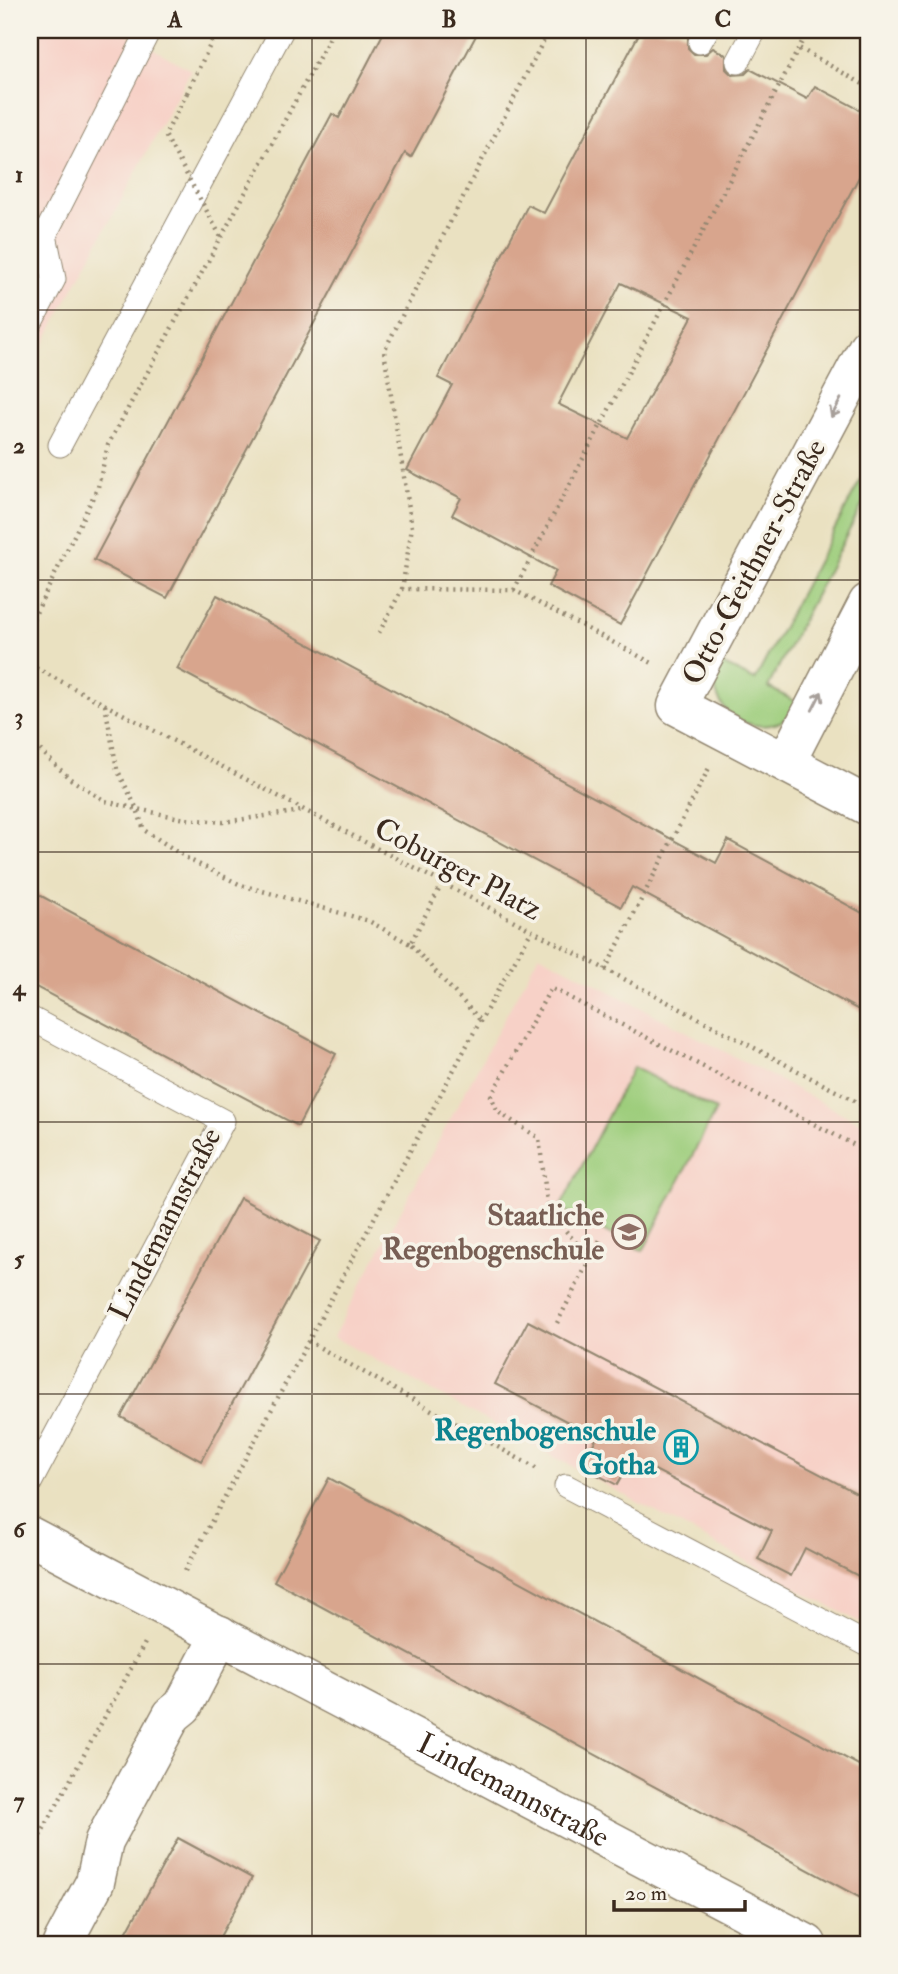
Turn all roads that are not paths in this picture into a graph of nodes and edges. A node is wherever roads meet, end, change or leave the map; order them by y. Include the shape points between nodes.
1 (149, 30) edge
2 (282, 30) edge
3 (755, 30) edge
4 (738, 62) dead end
5 (30, 324) edge
6 (868, 347) edge
7 (60, 444) dead end
8 (868, 603) edge
9 (786, 762) junction
10 (868, 806) edge
11 (30, 1017) edge
12 (30, 1483) edge
13 (566, 1486) road end
14 (30, 1536) edge
15 (220, 1635) junction
16 (868, 1645) edge
17 (62, 1944) edge
18 (807, 1944) edge

1 - 5 lane via 45,235 54,279
2 - 7 lane
3 - 4 lane
6 -> 9 street, Otto-Geithner-Straße via 683,694 727,733
9 -> 8 street
9 - 10 street, Otto-Geithner-Straße
11 - 12 lane, Lindemannstraße via 223,1121
13 - 16 lane
14 - 15 street, Lindemannstraße
15 - 17 street via 104,1841 95,1882
15 - 18 street, Lindemannstraße

